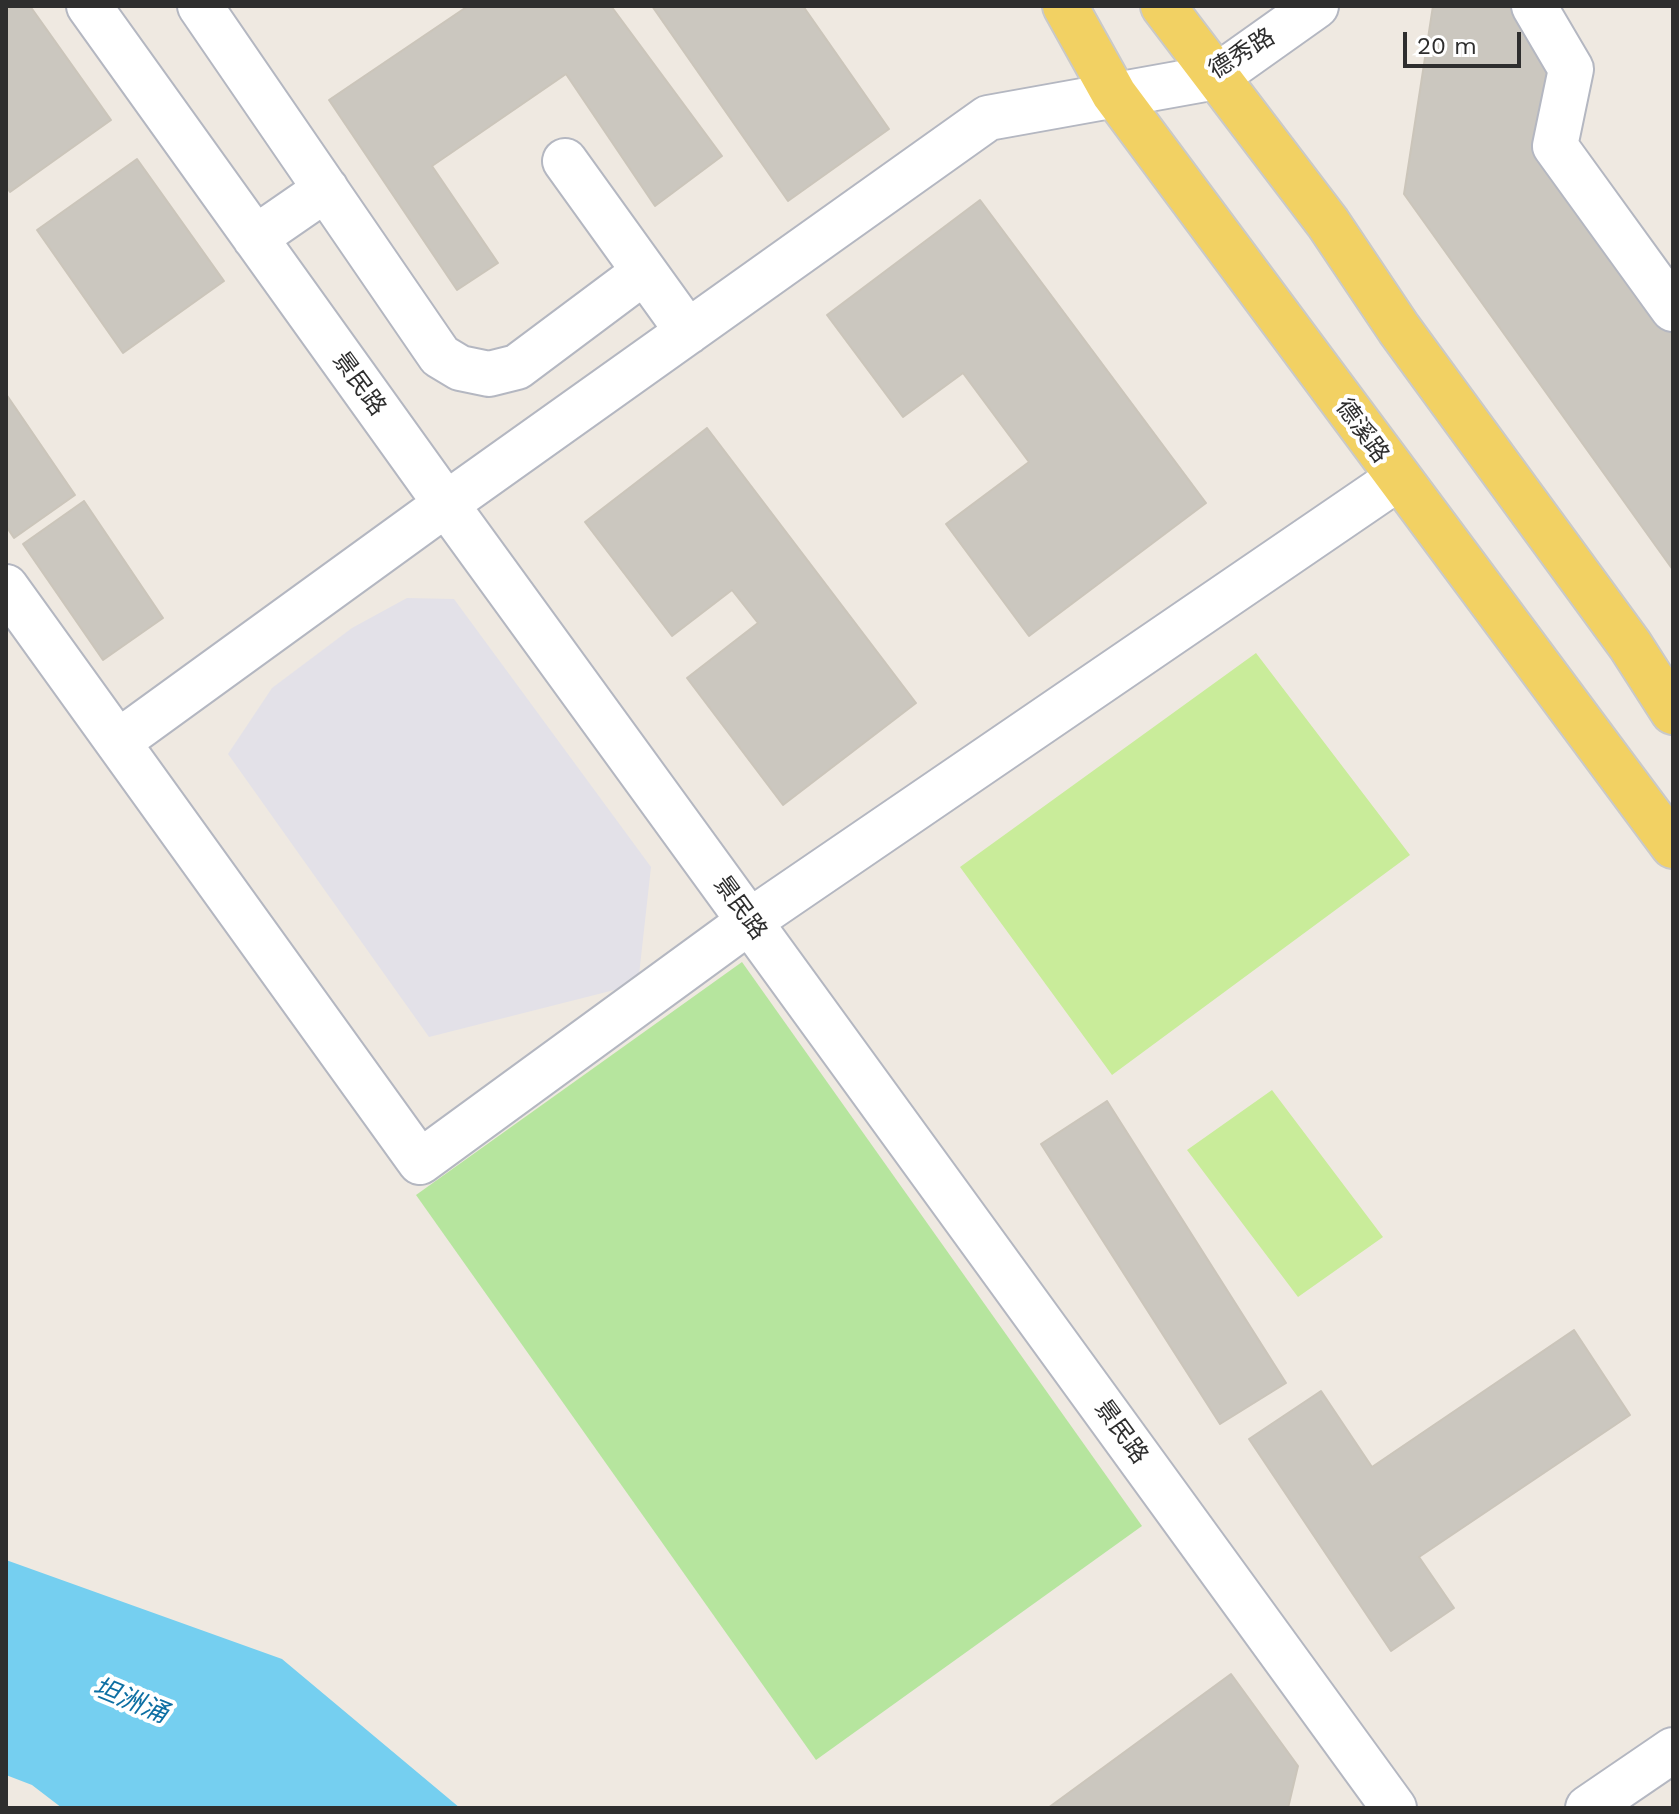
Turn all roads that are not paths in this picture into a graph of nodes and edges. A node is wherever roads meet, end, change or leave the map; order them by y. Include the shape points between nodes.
1 (89, 6) edge
2 (200, 6) edge
3 (1065, 6) edge
4 (1163, 6) edge
5 (1316, 6) edge
6 (1534, 6) edge
7 (1216, 77) junction
8 (1114, 94) junction
9 (565, 161) dead end
10 (326, 189) junction
11 (255, 238) junction
12 (644, 272) junction
13 (1673, 309) edge
14 (688, 332) junction
15 (1397, 479) junction
16 (446, 504) junction
17 (6, 587) edge
18 (1673, 712) edge
19 (118, 742) junction
20 (1673, 846) edge
21 (750, 921) junction
22 (1673, 1750) edge
23 (1394, 1808) edge
24 (1588, 1808) edge

1 - 11 street, 景民路
2 - 10 street
3 - 8 main road, 德溪路
4 - 7 main road
5 - 7 street, 德秀路
6 - 13 street via 1571,69 1555,146
7 - 8 street, 德秀路
7 - 18 main road via 1328,223
8 - 14 street, 德秀路 via 988,118
8 - 15 main road, 德溪路
9 - 12 street
10 - 11 street
10 - 12 street via 440,356 460,368 489,374 517,367
11 - 16 street, 景民路
12 - 14 street
14 - 16 street, 德秀路
15 - 20 main road, 德溪路
15 - 21 street
16 - 19 street, 德秀路
16 - 21 street, 景民路
17 - 19 street
19 - 21 street via 420,1162
21 - 23 street, 景民路
22 - 24 street

